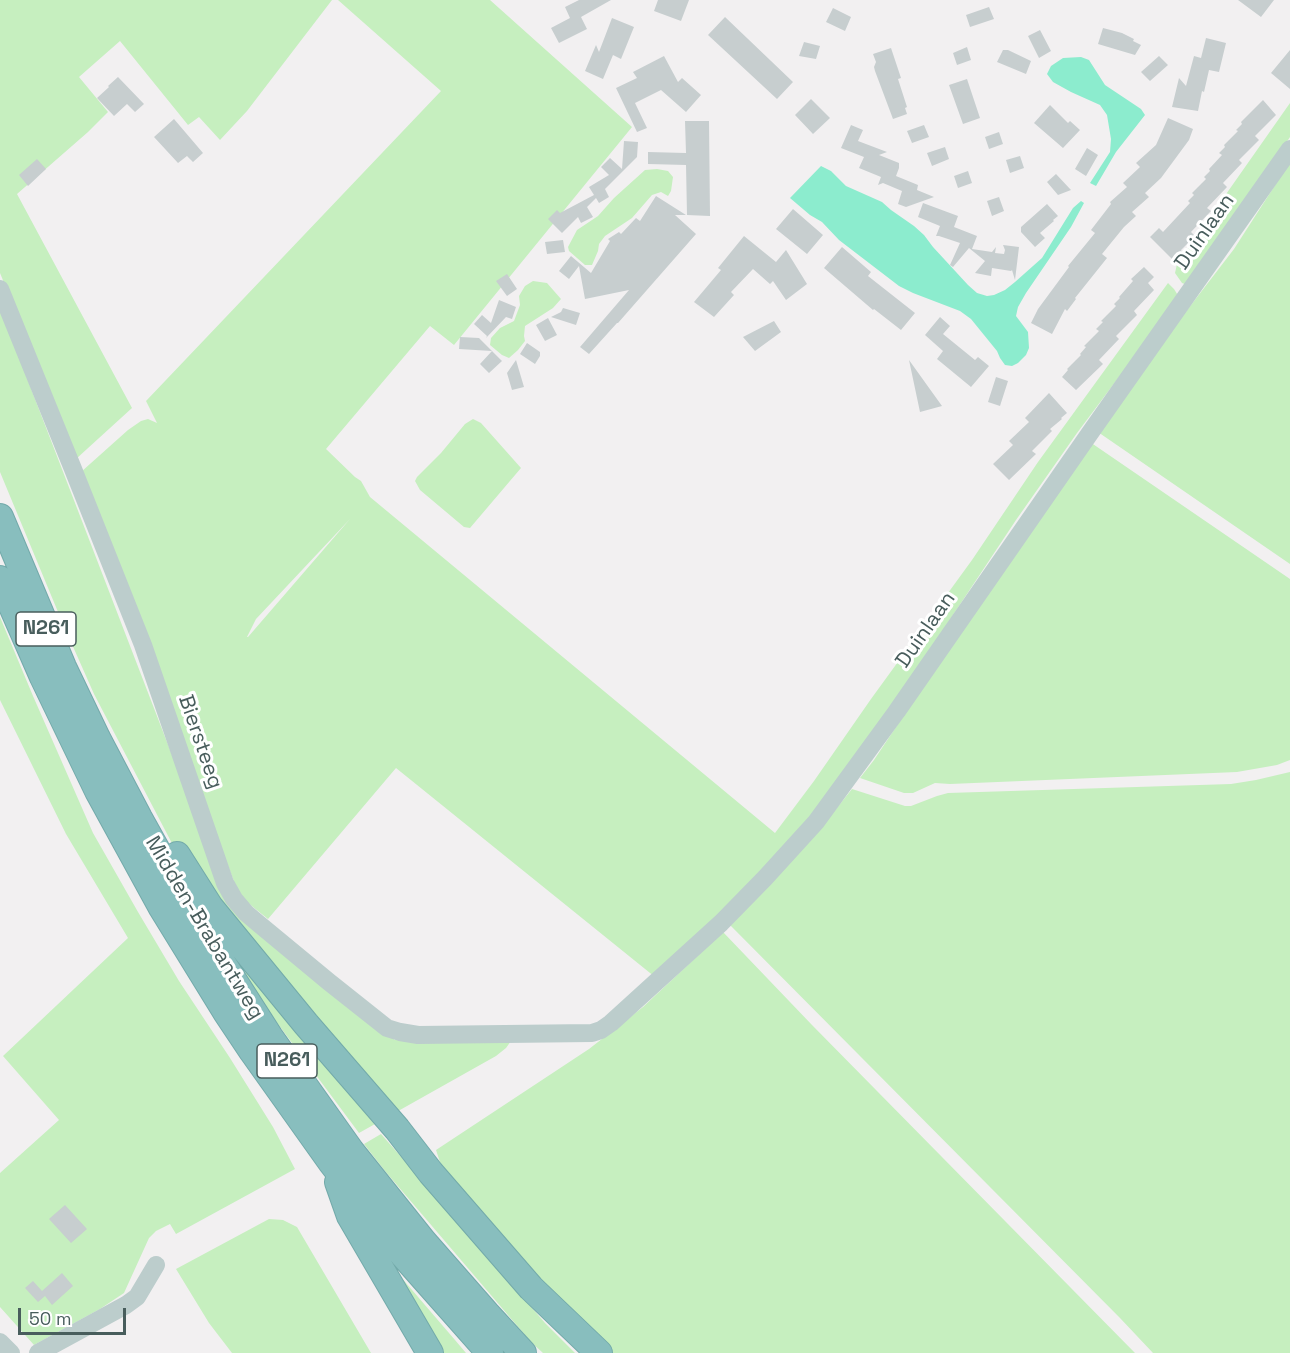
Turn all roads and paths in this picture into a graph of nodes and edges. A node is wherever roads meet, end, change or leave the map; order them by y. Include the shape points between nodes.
1 (1290, 149) edge
2 (0, 289) edge
3 (0, 517) edge
4 (0, 579) edge
5 (97, 738) junction
6 (519, 1035) joint
7 (331, 1162) junction
8 (156, 1265) dead end
9 (0, 1342) edge
10 (11, 1353) edge
11 (38, 1353) edge
12 (430, 1353) edge
13 (490, 1353) edge
14 (523, 1353) edge
15 (599, 1353) edge

1 - 6 street, Duinlaan via 816,822 729,915 611,1023 592,1033
2 - 6 street, Biersteeg via 143,645 225,883 234,899 387,1028 418,1035
3 - 5 highway, Midden-Brabantweg / N261
4 - 7 highway, Midden-Brabantweg / N261 via 84,763 162,908 252,1051
5 - 14 highway, Midden-Brabantweg / N261 via 202,931 270,1037 351,1150 423,1240
5 - 15 highway, N261 via 159,825 210,907 471,1221 531,1288
7 - 12 highway, N261 via 350,1216
7 - 13 highway, Midden-Brabantweg / N261 via 404,1256
8 - 11 street via 137,1297
9 - 10 street

